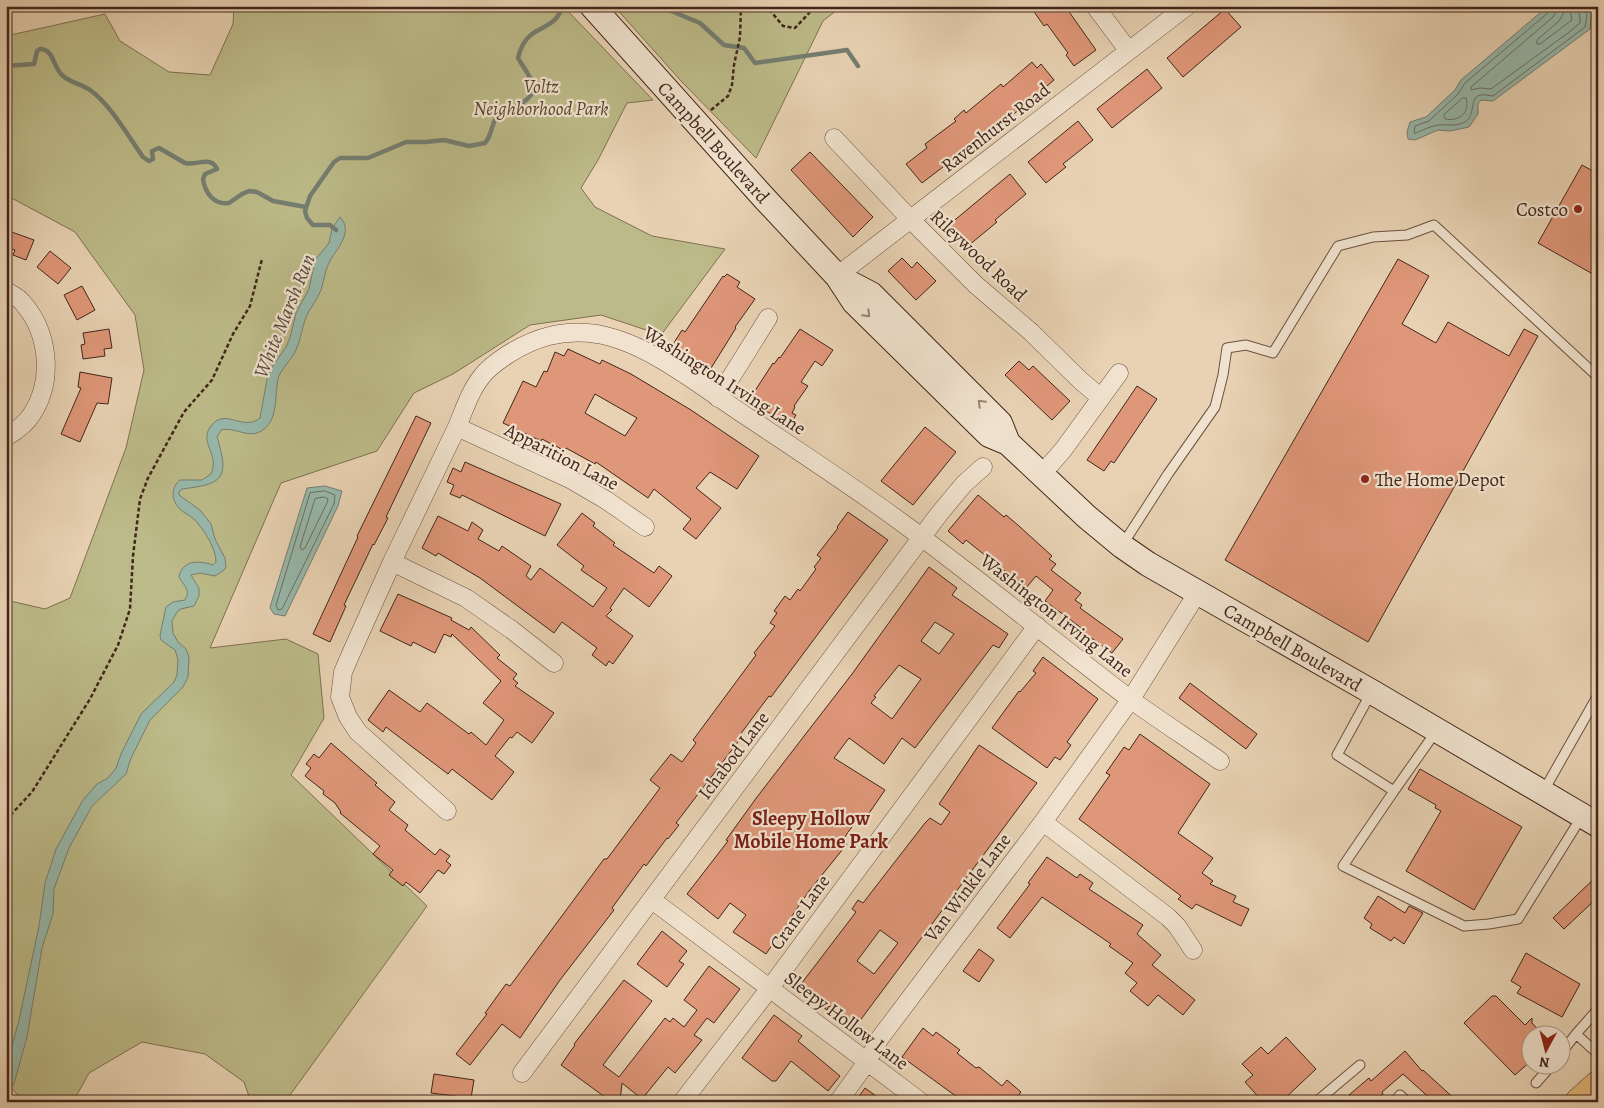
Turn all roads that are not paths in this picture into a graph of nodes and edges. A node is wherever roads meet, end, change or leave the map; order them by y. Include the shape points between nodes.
1 (592, 6) edge
2 (1095, 6) edge
3 (1180, 8) edge
4 (1128, 50) junction
5 (834, 138) dead end
6 (911, 220) junction
7 (837, 276) junction
8 (6, 291) edge
9 (768, 318) dead end
10 (1119, 373) dead end
11 (1598, 377) edge
12 (1100, 397) junction
13 (718, 398) junction
14 (457, 427) junction
15 (6, 437) edge
16 (983, 467) dead end
17 (1041, 475) junction
18 (645, 527) dead end
19 (921, 538) junction
20 (1122, 546) junction
21 (392, 562) junction
22 (1198, 592) junction
23 (1038, 626) junction
24 (554, 663) dead end
25 (1372, 692) junction
26 (1598, 695) edge
27 (1131, 699) junction
28 (1437, 730) junction
29 (1220, 761) dead end
30 (1394, 791) junction
31 (1543, 792) junction
32 (447, 811) dead end
33 (1590, 820) edge
34 (1043, 822) junction
35 (652, 900) junction
36 (1193, 950) dead end
37 (770, 988) junction
38 (1598, 1009) edge
39 (1576, 1034) junction
40 (1572, 1039) edge
41 (1598, 1054) edge
42 (867, 1062) junction
43 (1360, 1065) dead end
44 (522, 1073) dead end
45 (1542, 1076) edge
46 (1536, 1084) dead end
47 (1598, 1085) edge
48 (682, 1102) edge
49 (838, 1102) edge
50 (921, 1102) edge
51 (1316, 1102) edge
52 (1394, 1102) edge
53 (1407, 1102) edge
54 (1579, 1102) edge

1 - 7 street, Campbell Boulevard
2 - 4 street
3 - 4 street, Ravenhurst Road
4 - 6 street, Ravenhurst Road
5 - 6 street, Rileywood Road
6 - 7 street, Ravenhurst Road
6 - 12 street, Rileywood Road via 976,285
7 - 17 street, Campbell Boulevard via 854,302 989,435 1008,443
8 - 15 street via 22,301 35,321 43,339 46,360 45,380 32,414 19,429
9 - 13 street
10 - 12 street
11 - 20 lane via 1434,225 1407,235 1373,237 1338,246 1273,353 1246,345 1227,348 1215,407
12 - 17 street
13 - 14 street, Washington Irving Lane via 637,347 596,334 557,334 534,339 482,376
13 - 19 street, Washington Irving Lane via 789,443
14 - 18 street, Apparition Lane via 570,479
14 - 21 street, Washington Irving Lane
16 - 19 street, Ichabod Lane via 952,498
17 - 20 street, Campbell Boulevard
19 - 23 street, Washington Irving Lane
19 - 35 street, Ichabod Lane
20 - 22 street, Campbell Boulevard
21 - 24 street via 466,598
21 - 32 street, Washington Irving Lane via 352,649 340,685 340,697 358,732
22 - 25 street, Campbell Boulevard
22 - 27 street, Van Winkle Lane
23 - 27 street, Washington Irving Lane
23 - 37 street, Crane Lane
25 - 28 street, Campbell Boulevard
25 - 30 lane via 1337,755
26 - 31 lane
27 - 29 street, Washington Irving Lane
27 - 34 street, Van Winkle Lane
28 - 30 lane
28 - 31 street, Campbell Boulevard
30 - 33 lane via 1343,866 1464,926 1518,919
31 - 33 street, Campbell Boulevard
34 - 36 street via 1168,917
34 - 42 street, Van Winkle Lane via 880,1038
35 - 37 street, Sleepy Hollow Lane
35 - 44 street, Ichabod Lane
37 - 42 street, Sleepy Hollow Lane
37 - 48 street, Crane Lane
38 - 39 lane
39 - 40 lane
39 - 41 lane
42 - 49 street, Van Winkle Lane
42 - 50 street, Sleepy Hollow Lane
43 - 51 lane
45 - 46 lane
47 - 54 highway
52 - 53 lane via 1400,1095

